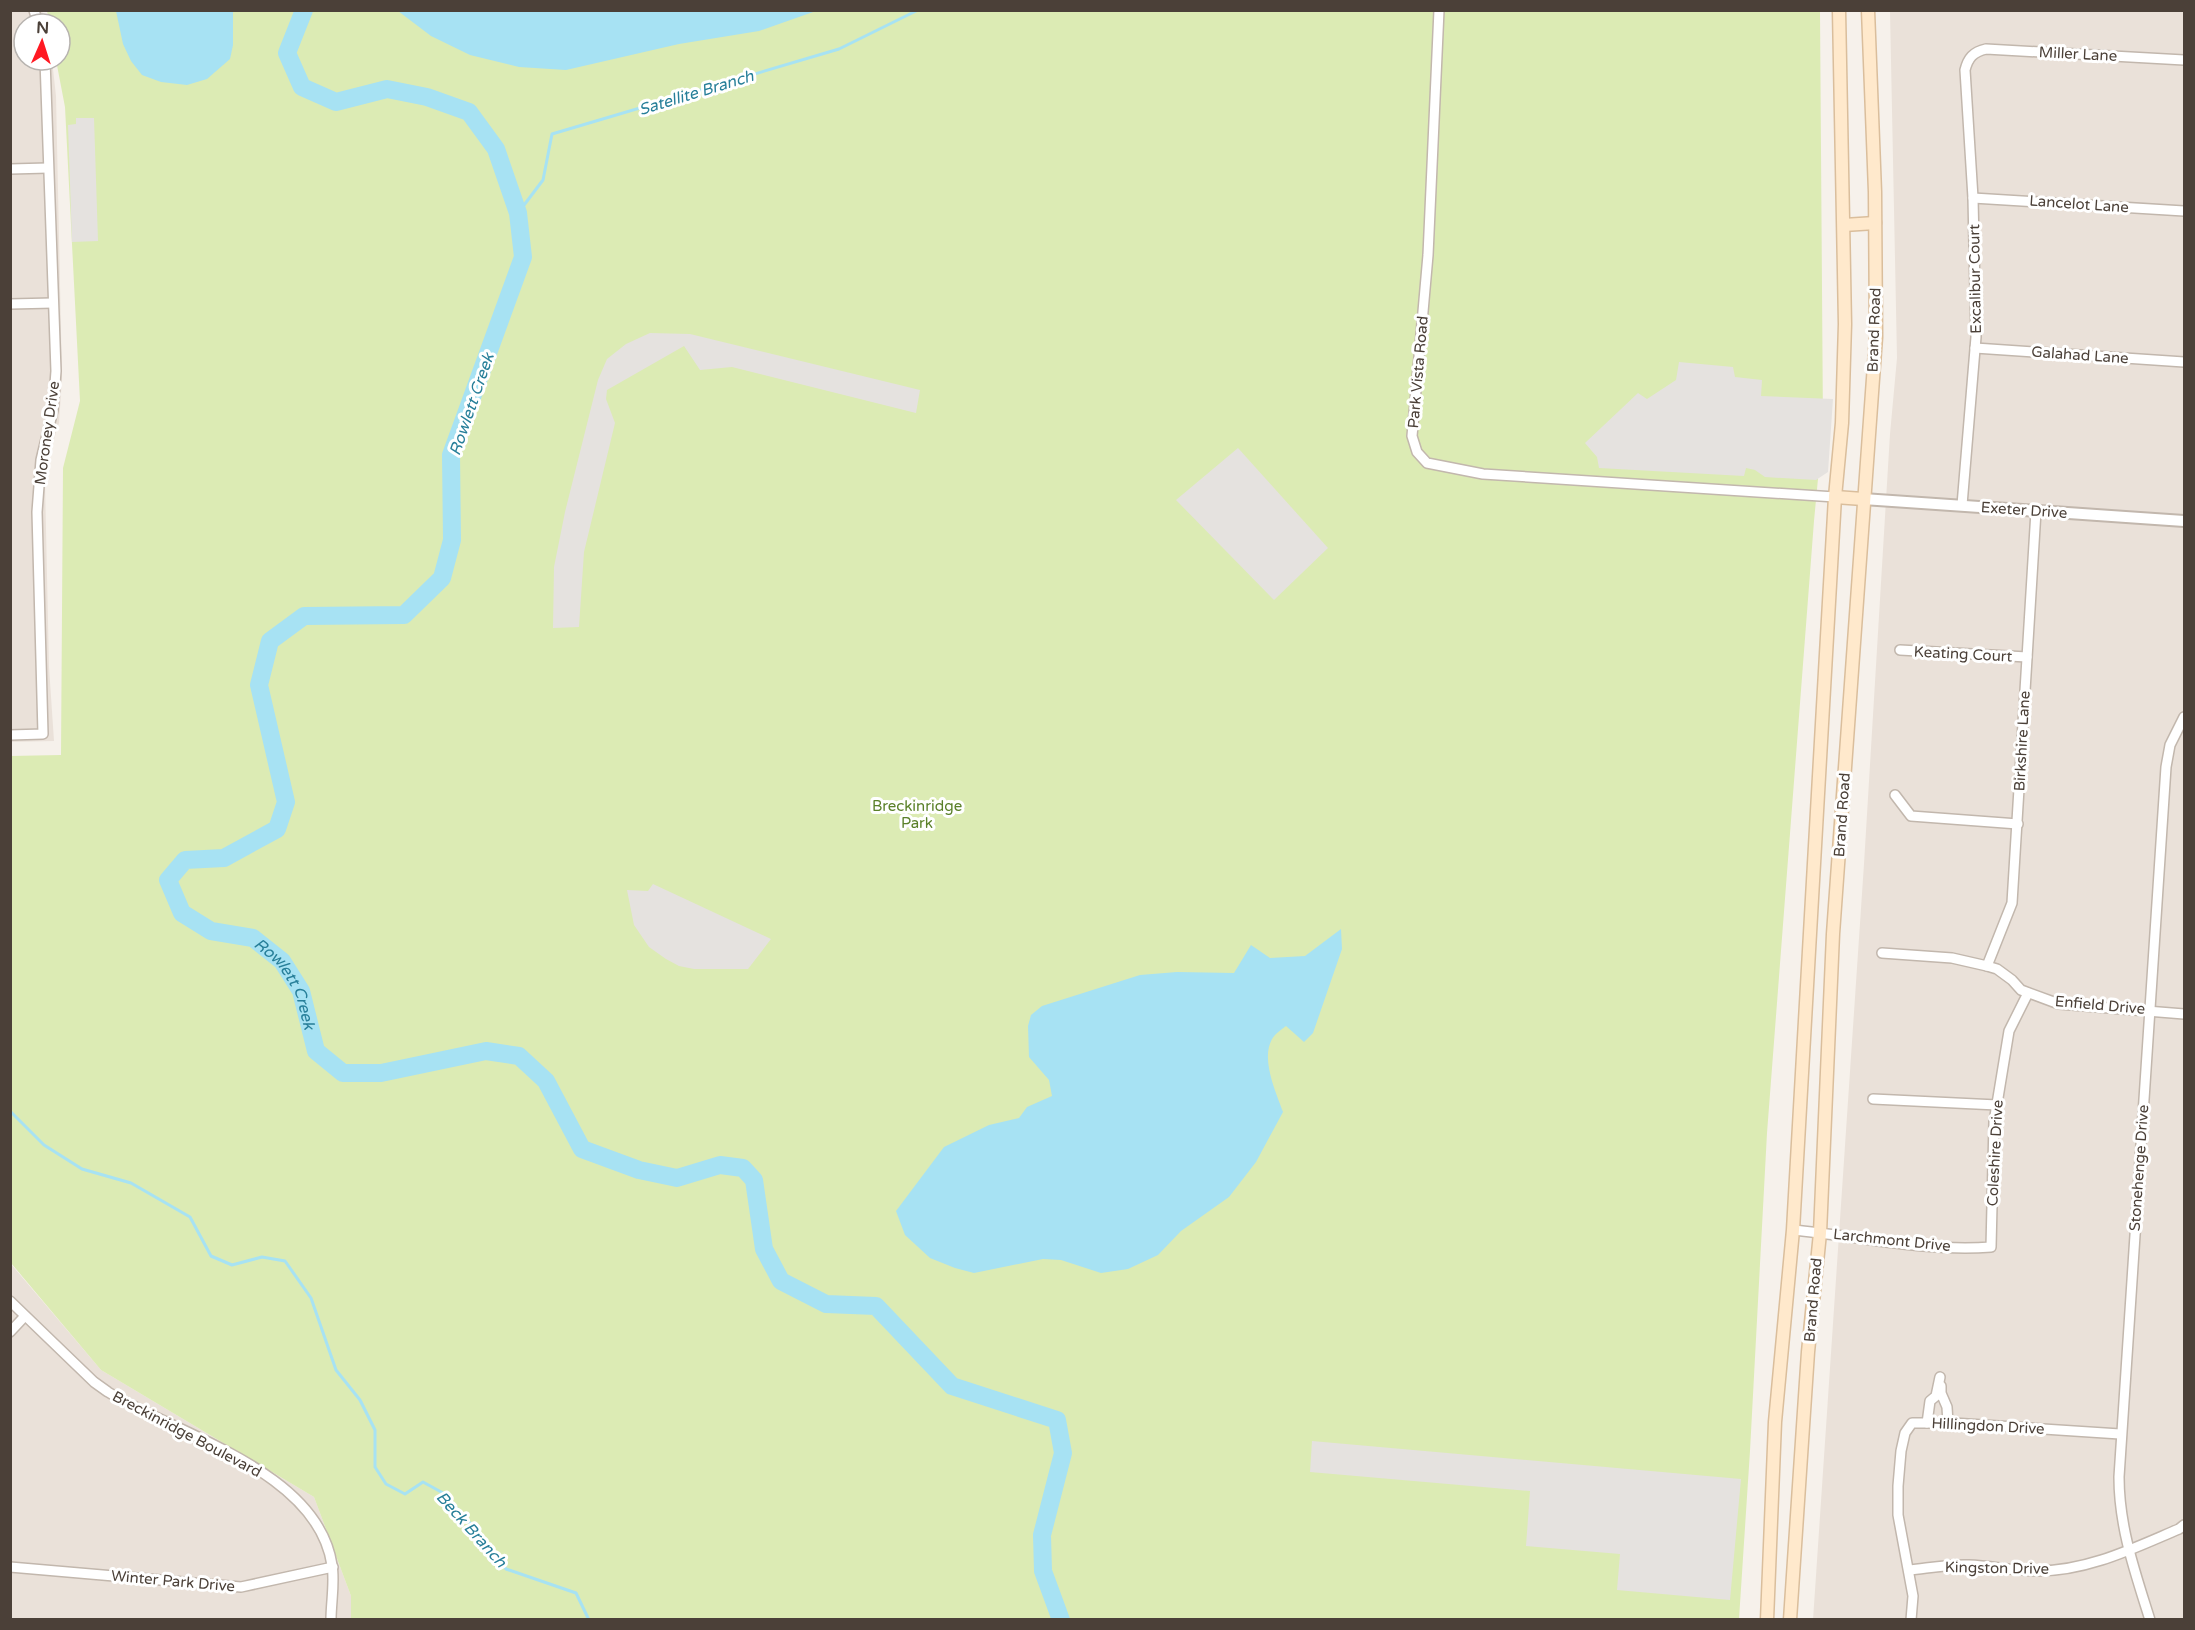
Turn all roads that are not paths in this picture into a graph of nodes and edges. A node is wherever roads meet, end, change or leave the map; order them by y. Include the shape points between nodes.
1 (1438, 10) edge
2 (1839, 10) edge
3 (1868, 10) edge
4 (1972, 54) joint
5 (2184, 60) edge
6 (45, 72) edge
7 (48, 168) junction
8 (10, 169) edge
9 (1973, 198) junction
10 (2184, 211) edge
11 (1875, 223) junction
12 (1844, 225) junction
13 (53, 303) junction
14 (10, 304) edge
15 (1975, 348) junction
16 (2184, 362) edge
17 (1835, 498) junction
18 (1863, 499) junction
19 (1962, 506) junction
20 (2036, 511) junction
21 (2184, 521) edge
22 (1900, 650) dead end
23 (2027, 657) junction
24 (2184, 717) edge
25 (10, 735) edge
26 (1895, 795) dead end
27 (2018, 824) junction
28 (1882, 953) dead end
29 (1987, 966) junction
30 (2028, 993) junction
31 (2150, 1010) junction
32 (2184, 1014) edge
33 (1873, 1099) dead end
34 (1997, 1105) junction
35 (1793, 1230) junction
36 (1820, 1233) junction
37 (1991, 1246) joint
38 (10, 1301) edge
39 (25, 1316) junction
40 (10, 1332) edge
41 (1927, 1423) junction
42 (1948, 1423) junction
43 (2120, 1434) junction
44 (2184, 1525) edge
45 (2128, 1551) junction
46 (10, 1566) edge
47 (333, 1567) junction
48 (1910, 1570) junction
49 (331, 1620) edge
50 (1767, 1620) edge
51 (1790, 1620) edge
52 (1911, 1620) edge
53 (2150, 1620) edge

1 - 17 street, Park Vista Road via 1428,255 1412,436 1417,452 1427,463 1492,476
2 - 12 main road, Brand Road
3 - 11 main road, Brand Road
4 - 5 street, Miller Lane via 1986,49
4 - 9 street, Excalibur Court via 1965,70
6 - 7 street, Moroney Drive
7 - 8 street
7 - 13 street, Moroney Drive
9 - 10 street, Lancelot Lane
9 - 15 street, Excalibur Court
11 - 12 main road
11 - 18 main road, Brand Road via 1876,337
12 - 17 main road, Brand Road via 1842,423
13 - 14 street
13 - 25 street, Moroney Drive via 55,390 40,470 37,512 43,734
15 - 16 street, Galahad Lane
15 - 19 street, Excalibur Court
17 - 18 main road
17 - 35 main road, Brand Road
18 - 19 street, Exeter Drive
18 - 36 main road, Brand Road via 1833,934
19 - 20 street, Exeter Drive
20 - 21 street, Exeter Drive
20 - 23 street, Birkshire Lane
22 - 23 street, Keating Court
23 - 27 street, Birkshire Lane
24 - 31 street, Stonehenge Drive via 2170,745 2166,767
26 - 27 street via 1911,816
27 - 29 street, Birkshire Lane via 2012,903
28 - 29 street, Enfield Drive via 1952,958
29 - 30 street, Enfield Drive
30 - 31 street, Enfield Drive via 2059,1004
30 - 34 street, Coleshire Drive via 2009,1031
31 - 32 street, Enfield Drive
31 - 43 street, Stonehenge Drive
33 - 34 street
34 - 37 street, Coleshire Drive
35 - 36 street, Larchmont Drive
35 - 50 main road, Brand Road via 1775,1422
36 - 37 street, Larchmont Drive via 1908,1244
36 - 51 main road, Brand Road
38 - 39 street, Breckinridge Boulevard
39 - 40 street
39 - 47 street, Breckinridge Boulevard via 108,1392 229,1454 292,1493 315,1521
41 - 42 street, Hillingdon Drive
41 - 42 street via 1930,1401 1936,1396 1940,1377
41 - 48 street, Hillingdon Drive via 1912,1423 1905,1433 1900,1455 1899,1515
42 - 43 street, Hillingdon Drive
43 - 45 street, Stonehenge Drive via 2119,1495
44 - 45 street, Kingston Drive
45 - 48 street, Kingston Drive via 2093,1563 2039,1571 1969,1565
45 - 53 street, Stonehenge Drive
46 - 47 street, Winter Park Drive via 241,1587
47 - 49 street, Breckinridge Boulevard
48 - 52 street, Hillingdon Drive

